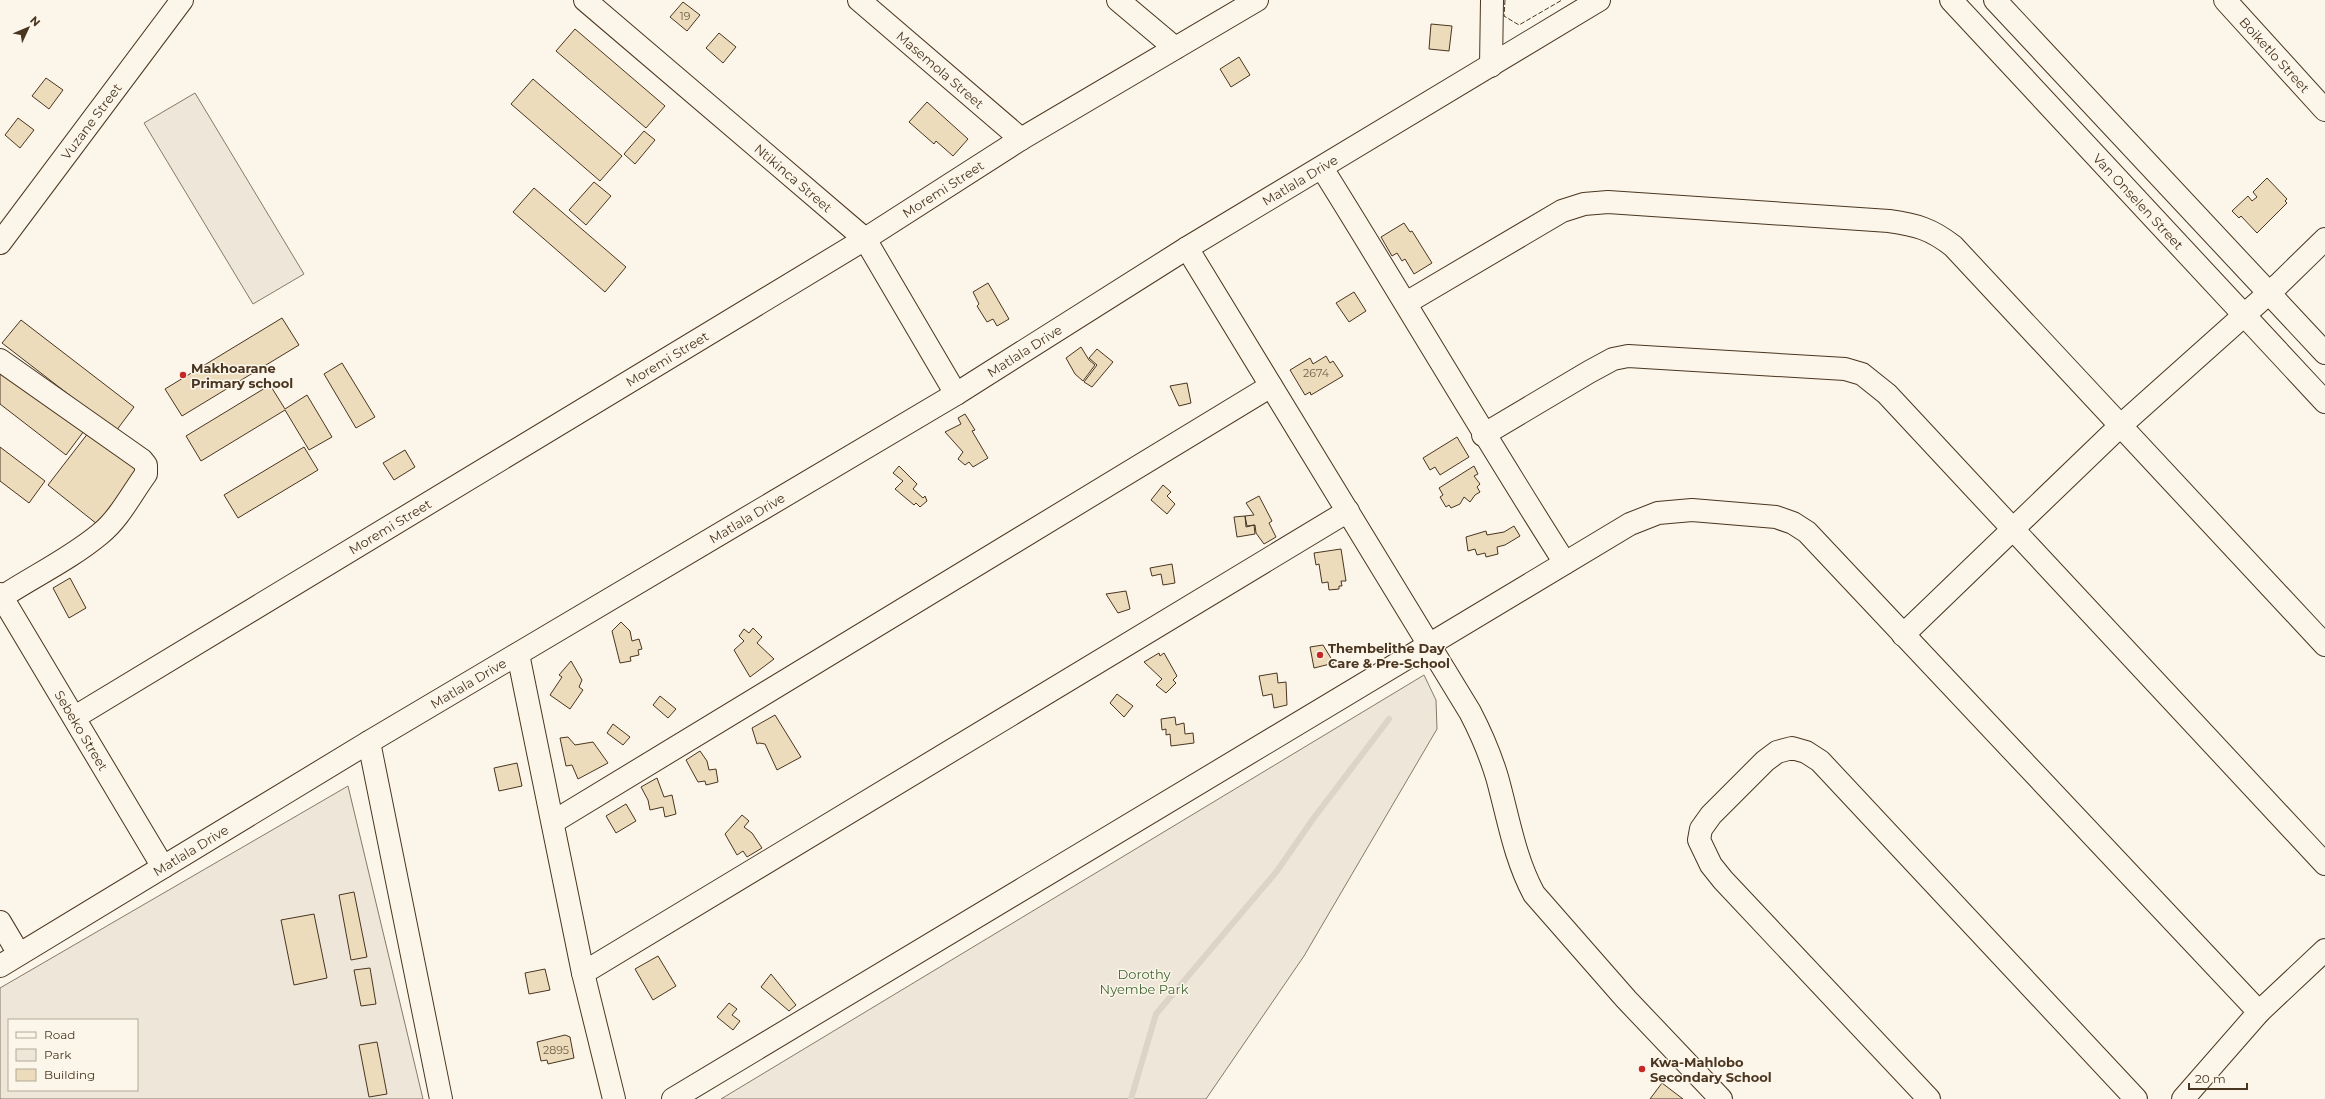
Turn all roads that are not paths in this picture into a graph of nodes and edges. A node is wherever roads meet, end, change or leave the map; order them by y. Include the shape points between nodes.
1 (182, 0) edge
2 (585, 0) edge
3 (859, 0) edge
4 (1118, 0) edge
5 (1257, 0) edge
6 (1492, 0) edge
7 (1599, 0) edge
8 (1951, 0) edge
9 (1995, 0) edge
10 (2225, 0) edge
11 (1175, 48) junction
12 (1492, 66) junction
13 (2325, 110) edge
14 (1021, 139) junction
15 (1322, 168) junction
16 (2325, 238) edge
17 (865, 239) junction
18 (0, 243) edge
19 (1187, 248) junction
20 (2268, 293) junction
21 (1406, 303) junction
22 (2244, 314) junction
23 (2325, 353) edge
24 (0, 360) edge
25 (1271, 386) junction
26 (956, 394) junction
27 (2325, 402) edge
28 (2119, 427) junction
29 (1483, 435) junction
30 (1348, 511) junction
31 (2013, 529) junction
32 (1565, 563) junction
33 (1, 595) edge
34 (1903, 635) junction
35 (1428, 645) junction
36 (2325, 645) edge
37 (518, 654) junction
38 (76, 717) junction
39 (369, 742) junction
40 (553, 822) junction
41 (2325, 864) edge
42 (163, 867) junction
43 (0, 922) edge
44 (2325, 950) edge
45 (19, 954) junction
46 (0, 966) edge
47 (583, 973) junction
48 (2259, 1012) junction
49 (441, 1099) edge
50 (614, 1099) edge
51 (673, 1099) edge
52 (1721, 1099) edge
53 (1929, 1099) edge
54 (2136, 1099) edge
55 (2183, 1099) edge

1 - 18 street, Vuzane Street
2 - 17 street, Ntikinca Street
3 - 14 street, Masemola Street
4 - 11 street
5 - 11 street, Moremi Street
6 - 12 street
7 - 12 street, Matlala Drive
8 - 22 street, Van Onselen Street
9 - 20 street
10 - 13 street, Boiketlo Street
11 - 14 street, Moremi Street
12 - 15 street, Matlala Drive
14 - 17 street, Moremi Street
15 - 19 street, Matlala Drive
15 - 21 street
16 - 20 street
17 - 26 street, Ntikinca Street
17 - 38 street, Moremi Street
19 - 25 street
19 - 26 street, Matlala Drive
20 - 22 street
20 - 23 street
21 - 28 street via 1562,211 1584,204 1616,202 1889,221 1917,226 1936,233 1953,246
21 - 29 street
22 - 27 street, Van Onselen Street
22 - 28 street
24 - 33 street via 142,460 147,469 100,534 73,554
25 - 30 street
25 - 40 street
26 - 37 street, Matlala Drive
28 - 31 street
28 - 36 street
29 - 31 street via 1589,372 1613,359 1628,356 1845,369 1862,374 1887,394
29 - 32 street
30 - 35 street
30 - 47 street
31 - 34 street
31 - 41 street
32 - 34 street via 1630,524 1658,513 1692,510 1776,517 1793,523 1806,532
32 - 35 street
33 - 38 street, Sebeko Street
34 - 48 street
35 - 51 street
35 - 52 street via 1470,712 1485,742 1497,776 1523,874 1534,894 1626,999
37 - 39 street, Matlala Drive
37 - 40 street
38 - 42 street, Sebeko Street
39 - 42 street, Matlala Drive
39 - 49 street
40 - 47 street
42 - 45 street, Matlala Drive
43 - 45 street
44 - 48 street
45 - 46 street, Matlala Drive
47 - 50 street
48 - 55 street
53 - 54 street via 1723,880 1703,852 1699,840 1701,829 1711,815 1765,761 1778,752 1792,748 1806,752 1820,761

